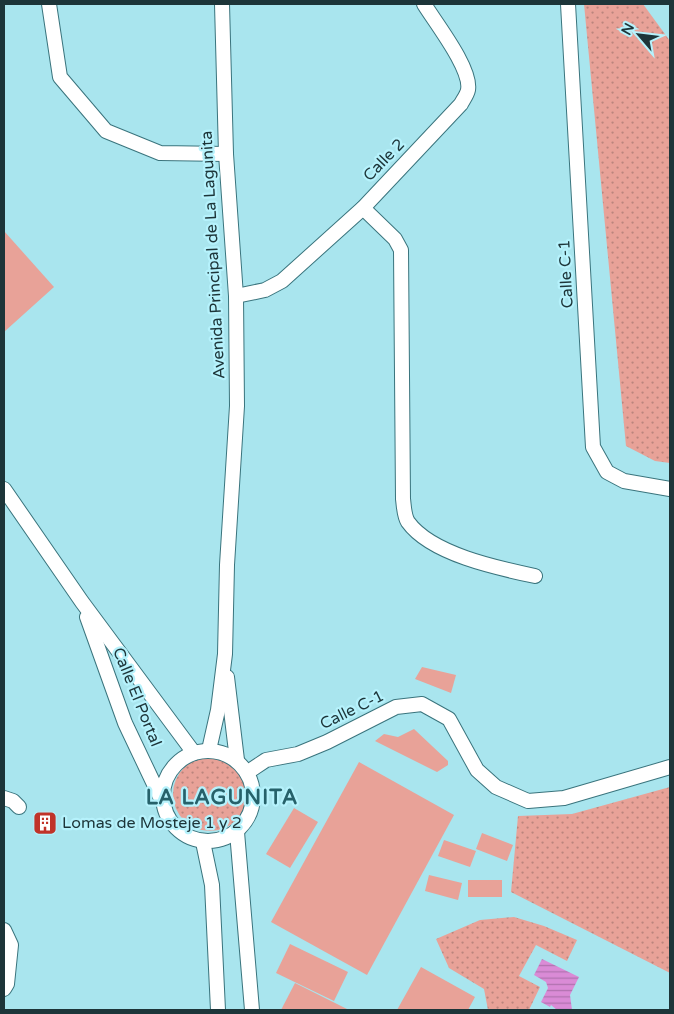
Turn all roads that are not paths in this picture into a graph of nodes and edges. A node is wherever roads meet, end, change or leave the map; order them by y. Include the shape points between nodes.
1 (49, 4) edge
2 (222, 4) edge
3 (424, 4) edge
4 (568, 4) edge
5 (226, 154) junction
6 (363, 208) junction
7 (236, 296) junction
8 (4, 488) edge
9 (670, 489) edge
10 (535, 576) dead end
11 (82, 602) junction
12 (224, 654) junction
13 (209, 750) junction
14 (194, 753) junction
15 (237, 760) junction
16 (670, 767) edge
17 (248, 772) junction
18 (4, 798) edge
19 (163, 802) junction
20 (19, 807) dead end
21 (237, 832) junction
22 (203, 842) junction
23 (4, 930) edge
24 (4, 989) edge
25 (218, 1010) edge
26 (252, 1010) edge

1 - 5 street via 60,77 106,131 160,153
2 - 5 street, Avenida Principal de La Lagunita
3 - 6 street, Calle 2 via 462,64 468,90 461,104
4 - 9 street, Calle C-1 via 593,447 606,472 624,482
5 - 7 street, Avenida Principal de La Lagunita
6 - 7 street, Calle 2 via 282,281 265,290
6 - 10 street via 396,239 401,250 403,499 406,520 425,540 490,566
7 - 12 street, Avenida Principal de La Lagunita via 237,406
8 - 11 street, Calle El Portal
11 - 14 street, Calle El Portal
11 - 19 street, Calle El Portal via 125,722
12 - 13 street, Avenida Principal de La Lagunita via 218,710
12 - 15 street, Avenida Principal de La Lagunita
13 - 14 street
13 - 15 street
14 - 19 street via 176,764 165,782
15 - 17 street
16 - 17 street, Calle C-1 via 564,798 528,801 496,788 476,770 448,720 422,704 396,707 327,742 298,754 266,760
17 - 21 street via 253,800 250,815
18 - 20 street
19 - 22 street via 168,818 177,830
21 - 22 street
21 - 26 street
22 - 25 street via 212,886
23 - 24 street via 11,944

